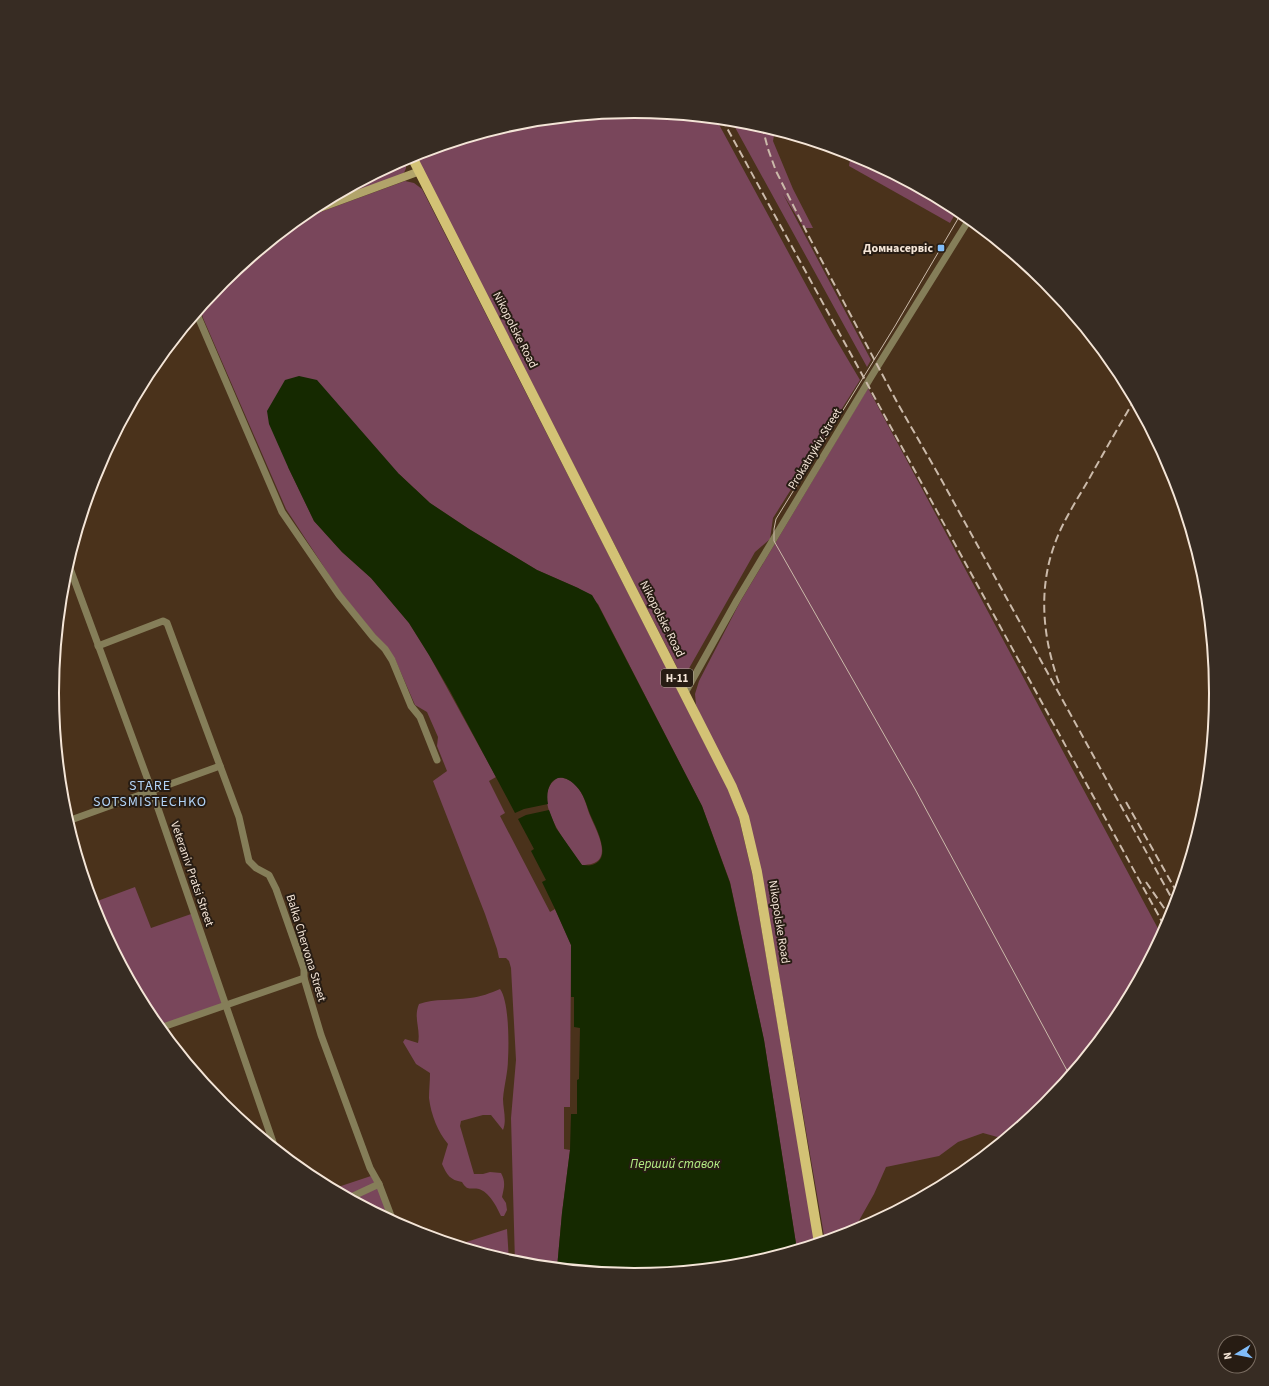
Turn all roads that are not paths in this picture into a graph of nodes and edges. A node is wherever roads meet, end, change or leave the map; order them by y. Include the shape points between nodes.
1 (414, 161) edge
2 (420, 171) junction
3 (334, 203) edge
4 (967, 223) edge
5 (199, 318) edge
6 (72, 574) edge
7 (98, 646) junction
8 (685, 693) junction
9 (437, 760) dead end
10 (220, 766) junction
11 (152, 791) junction
12 (73, 819) edge
13 (304, 978) junction
14 (226, 1005) junction
15 (166, 1026) edge
16 (272, 1140) edge
17 (380, 1184) junction
18 (355, 1195) edge
19 (391, 1214) edge
20 (818, 1238) edge

1 - 2 main road, Nikopolske Road / Н-11
2 - 3 street
2 - 8 main road, Nikopolske Road / Н-11
4 - 8 street, Prokatnykiv Street via 737,600
5 - 9 street via 282,512 339,595 392,660 411,706 420,717
6 - 7 street, Veteraniv Pratsi Street
7 - 10 street, Balka Chervona Street via 163,621 167,623
7 - 11 street, Veteraniv Pratsi Street
8 - 20 main road, Nikopolske Road / Н-11 via 732,787 744,817 757,872
10 - 11 street
10 - 13 street, Balka Chervona Street via 239,816 249,861 268,875 276,889 304,969
11 - 12 street
11 - 14 street, Veteraniv Pratsi Street
13 - 14 street
13 - 17 street, Balka Chervona Street via 321,1035 370,1168
14 - 15 street
14 - 16 street, Veteraniv Pratsi Street
17 - 18 street
17 - 19 street, Balka Chervona Street

